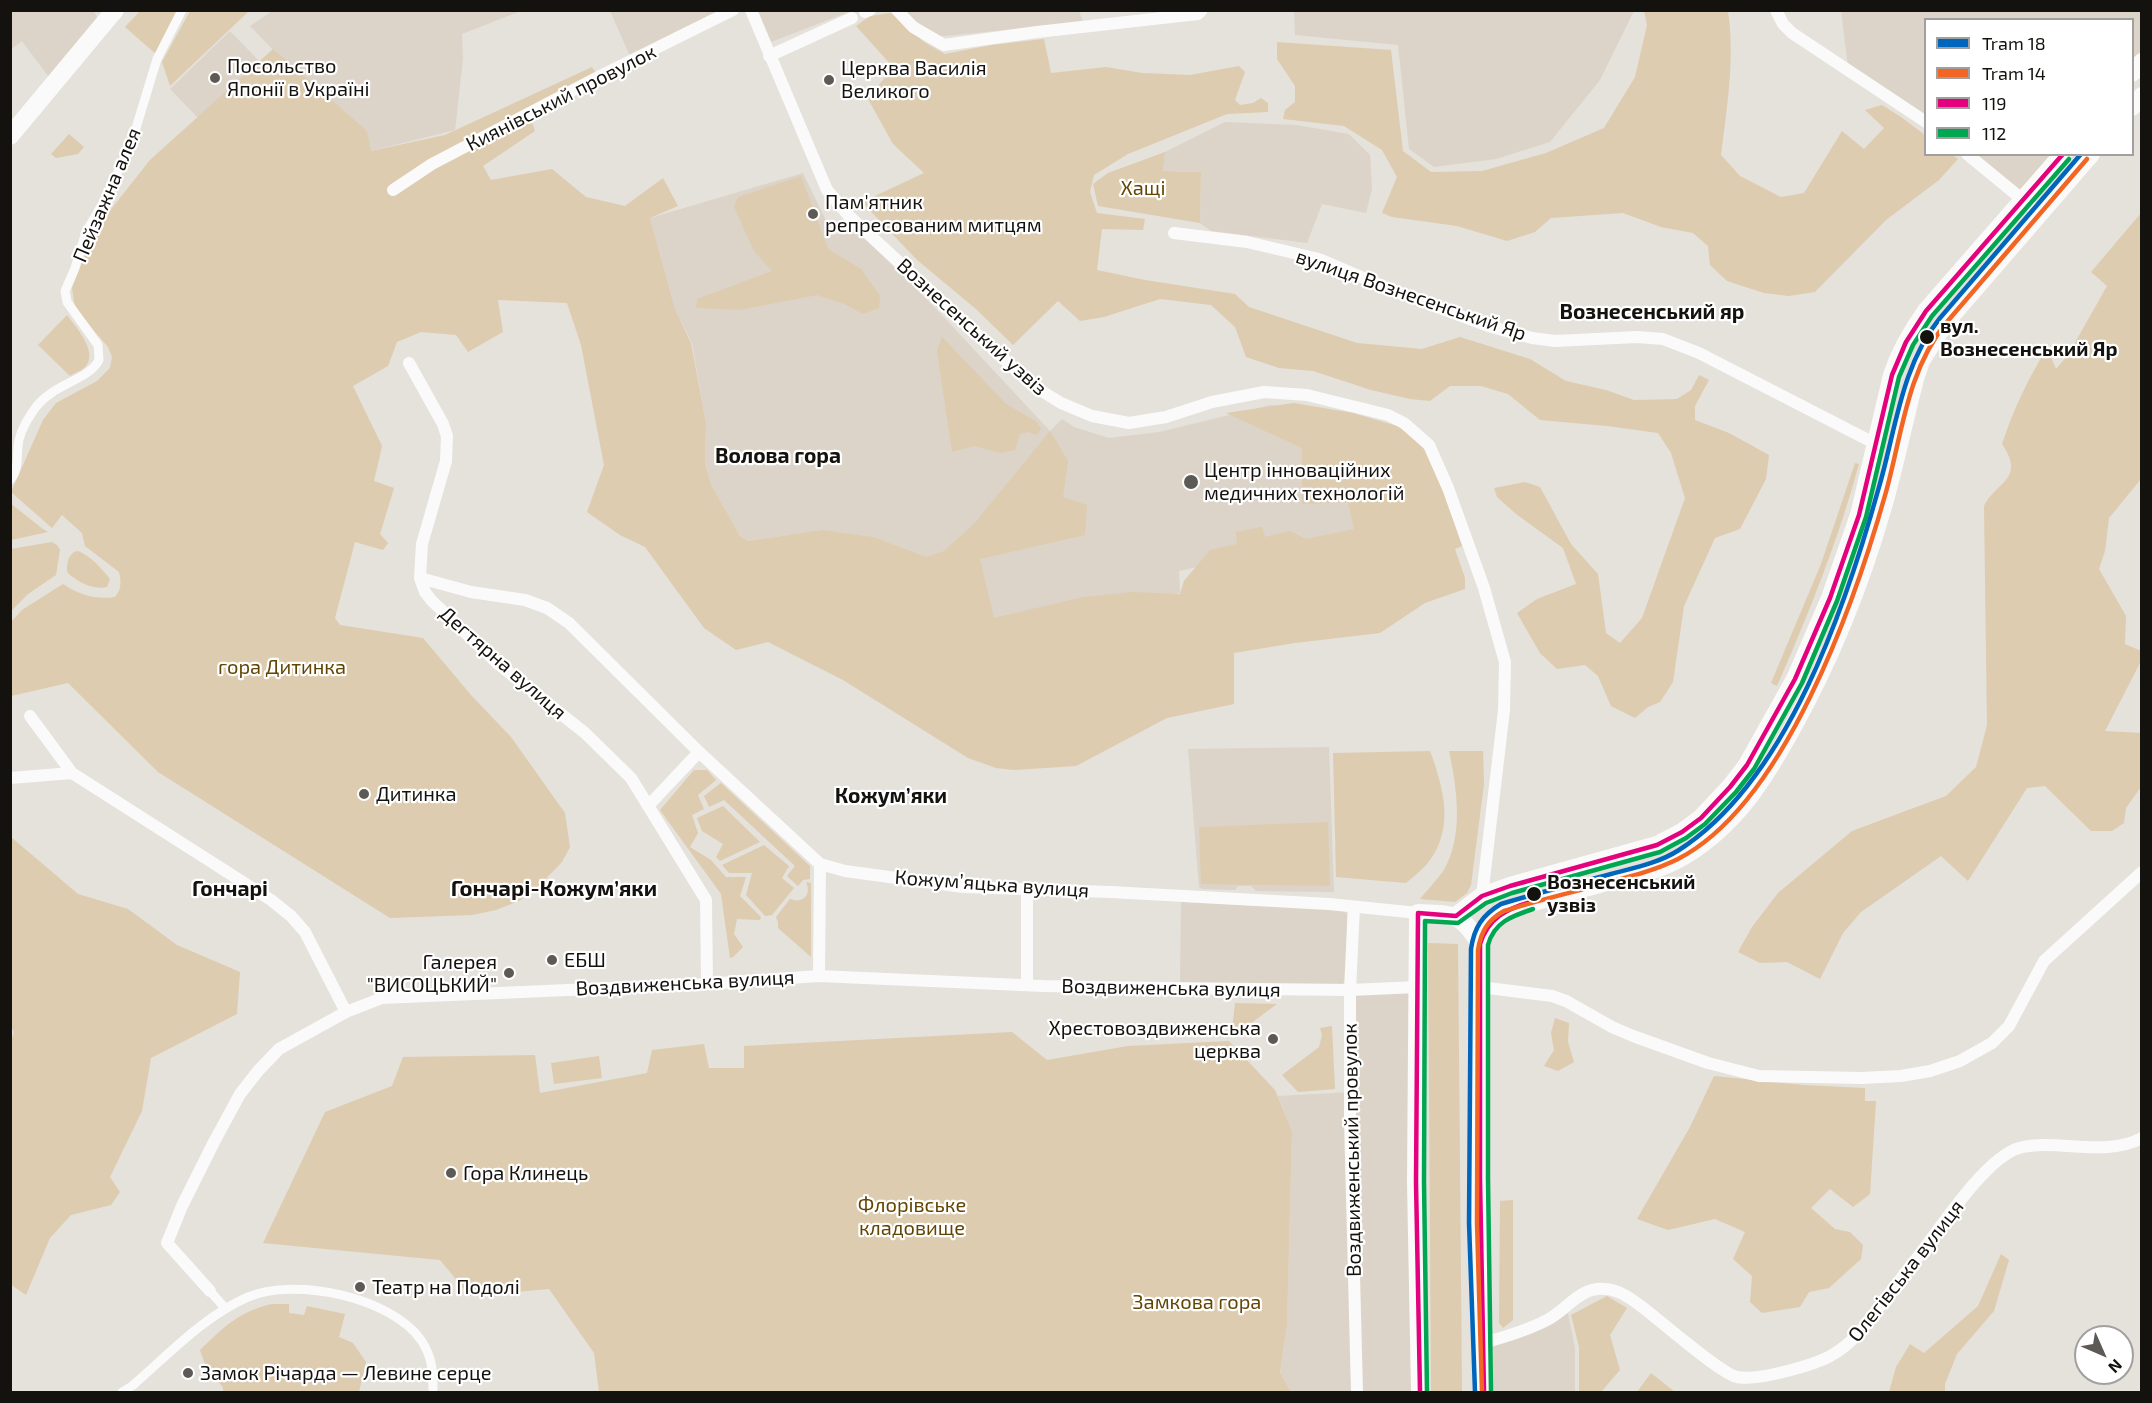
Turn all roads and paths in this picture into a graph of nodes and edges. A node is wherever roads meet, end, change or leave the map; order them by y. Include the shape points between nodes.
1 (115, 10) edge
2 (182, 10) edge
3 (733, 10) edge
4 (751, 10) edge
5 (897, 10) edge
6 (1202, 10) edge
7 (1776, 10) edge
8 (867, 11) edge
9 (852, 18) joint
10 (769, 56) junction
11 (1924, 121) edge
12 (10, 136) edge
13 (1969, 156) edge
14 (2061, 156) edge
15 (2089, 156) edge
16 (393, 190) dead end
17 (2024, 200) junction
18 (2040, 214) junction
19 (1174, 232) dead end
20 (409, 363) dead end
21 (1876, 444) junction
22 (12, 478) edge
23 (420, 578) junction
24 (30, 716) dead end
25 (699, 752) junction
26 (72, 773) junction
27 (10, 778) edge
28 (648, 806) junction
29 (820, 864) junction
30 (2139, 874) edge
31 (1027, 889) junction
32 (1482, 896) junction
33 (1354, 907) junction
34 (1418, 913) junction
35 (1456, 916) junction
36 (1480, 944) junction
37 (819, 976) junction
38 (707, 984) junction
39 (1027, 985) junction
40 (1417, 987) junction
41 (1480, 987) junction
42 (1350, 990) junction
43 (346, 1012) junction
44 (2141, 1138) edge
45 (210, 1291) joint
46 (225, 1308) junction
47 (1483, 1343) junction
48 (122, 1392) edge
49 (433, 1392) edge
50 (1357, 1392) edge
51 (1420, 1392) edge
52 (1484, 1392) edge

1 - 12 main road
2 - 22 street, Пейзажна алея via 157,59 133,138 86,232 65,291 67,302 98,345 99,360 90,372 60,386 38,404 20,437
3 - 16 street, Киянівський провулок via 432,164
4 - 10 street, Вознесенський узвіз
5 - 6 street via 914,27 944,45 1198,14
7 - 11 street via 1792,33
8 - 9 street
9 - 10 street
10 - 32 street, Вознесенський узвіз via 827,190 849,216 1046,395 1092,416 1129,423 1264,392 1296,394 1388,415 1429,445 1484,588 1505,662 1504,710
13 - 17 street
14 - 17 main road
15 - 18 main road
17 - 18 street
17 - 21 main road via 1910,334 1892,375
18 - 36 main road via 1945,323 1921,361 1884,504 1856,591 1808,699 1750,799 1719,830 1682,857 1649,871 1499,913 1485,926
19 - 21 street, вулиця Вознесенський Яр via 1247,242 1319,259 1488,326 1532,338 1663,339 1699,353
20 - 23 street via 447,436 446,461 422,544
21 - 32 main road via 1859,514 1830,598 1771,723 1731,787 1701,818 1657,845
23 - 25 street via 547,608 569,623
23 - 28 street, Дегтярна вулиця via 431,600 497,663 585,733 631,778
24 - 26 street
25 - 28 street
25 - 29 street
26 - 27 street
26 - 43 street via 291,916 305,932
28 - 38 street, Дегтярна вулиця via 706,900
29 - 31 street, Кожумʼяцька вулиця via 963,887
29 - 37 street
30 - 41 street via 2044,961 2009,1026 1992,1043 1960,1061 1930,1071 1862,1078 1759,1076 1707,1063 1633,1036 1552,996
31 - 33 street, Кожумʼяцька вулиця
31 - 39 street
32 - 35 main road
33 - 34 street, Кожумʼяцька вулиця
33 - 42 street, Воздвиженський провулок
34 - 35 main road
34 - 40 main road
35 - 36 main road
36 - 41 main road
37 - 38 street, Воздвиженська вулиця
37 - 39 street, Воздвиженська вулиця
38 - 43 street, Воздвиженська вулиця via 382,998
39 - 42 street, Воздвиженська вулиця
40 - 42 street, Воздвиженська вулиця
40 - 51 main road
41 - 47 main road
42 - 50 street, Воздвиженський провулок
43 - 45 street, Воздвиженська вулиця via 279,1049 258,1071 240,1095 182,1206 167,1243
44 - 47 street, Олегівська вулиця via 2114,1147 2036,1146 2004,1155 1977,1181 1861,1331 1846,1347 1811,1365 1736,1377 1642,1307 1608,1289 1586,1291 1549,1318
45 - 46 street, Воздвиженська вулиця
46 - 48 street
46 - 49 street via 251,1296 279,1290 339,1294 376,1306 403,1320 421,1340 433,1364
47 - 52 main road

